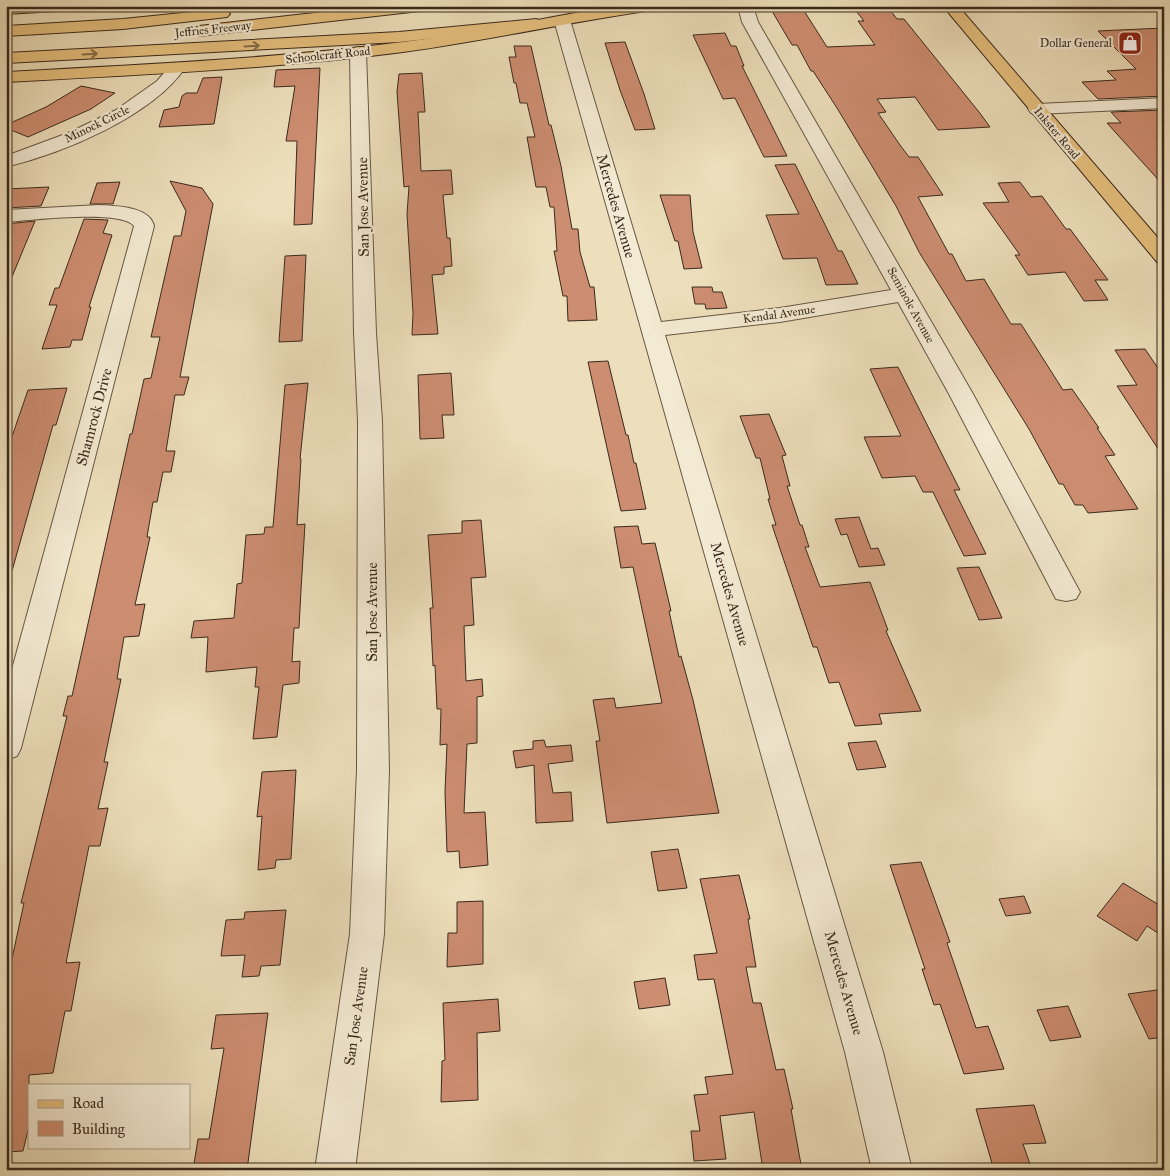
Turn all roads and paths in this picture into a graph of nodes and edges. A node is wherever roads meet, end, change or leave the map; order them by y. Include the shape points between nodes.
1 (55, 6) edge
2 (175, 6) edge
3 (293, 6) edge
4 (420, 6) edge
5 (646, 6) edge
6 (950, 6) edge
7 (6, 9) edge
8 (729, 9) dead end
9 (748, 14) edge
10 (6, 20) edge
11 (562, 20) junction
12 (536, 24) junction
13 (6, 31) edge
14 (6, 48) edge
15 (358, 52) junction
16 (6, 58) edge
17 (177, 68) junction
18 (6, 77) edge
19 (1164, 103) edge
20 (1037, 110) junction
21 (6, 162) edge
22 (6, 216) edge
23 (1164, 258) edge
24 (905, 294) junction
25 (652, 330) junction
26 (1066, 592) dead end
27 (6, 748) edge
28 (335, 1170) edge
29 (892, 1170) edge

1 - 7 main road
2 - 10 main road
3 - 13 main road, Jeffries Freeway via 123,24
4 - 14 main road, Jeffries Freeway via 234,28
5 - 11 main road, Schoolcraft Road
6 - 20 main road, Inkster Road
8 - 9 street
9 - 24 street, Seminole Avenue
11 - 12 main road, Schoolcraft Road
11 - 25 street, Mercedes Avenue
12 - 15 main road, Schoolcraft Road
16 -> 12 main road via 399,38
15 - 17 main road, Schoolcraft Road
15 - 28 street, San Jose Avenue via 370,421 373,770 366,934
17 - 18 main road, Schoolcraft Road
17 - 21 street, Minock Circle via 149,96 114,117
19 - 20 street
20 - 23 main road, Inkster Road
22 - 27 street, Shamrock Drive via 111,211 132,214 143,221 144,226
24 - 25 street, Kendal Avenue via 780,315
24 - 26 street, Seminole Avenue
25 - 29 street, Mercedes Avenue via 861,1043

